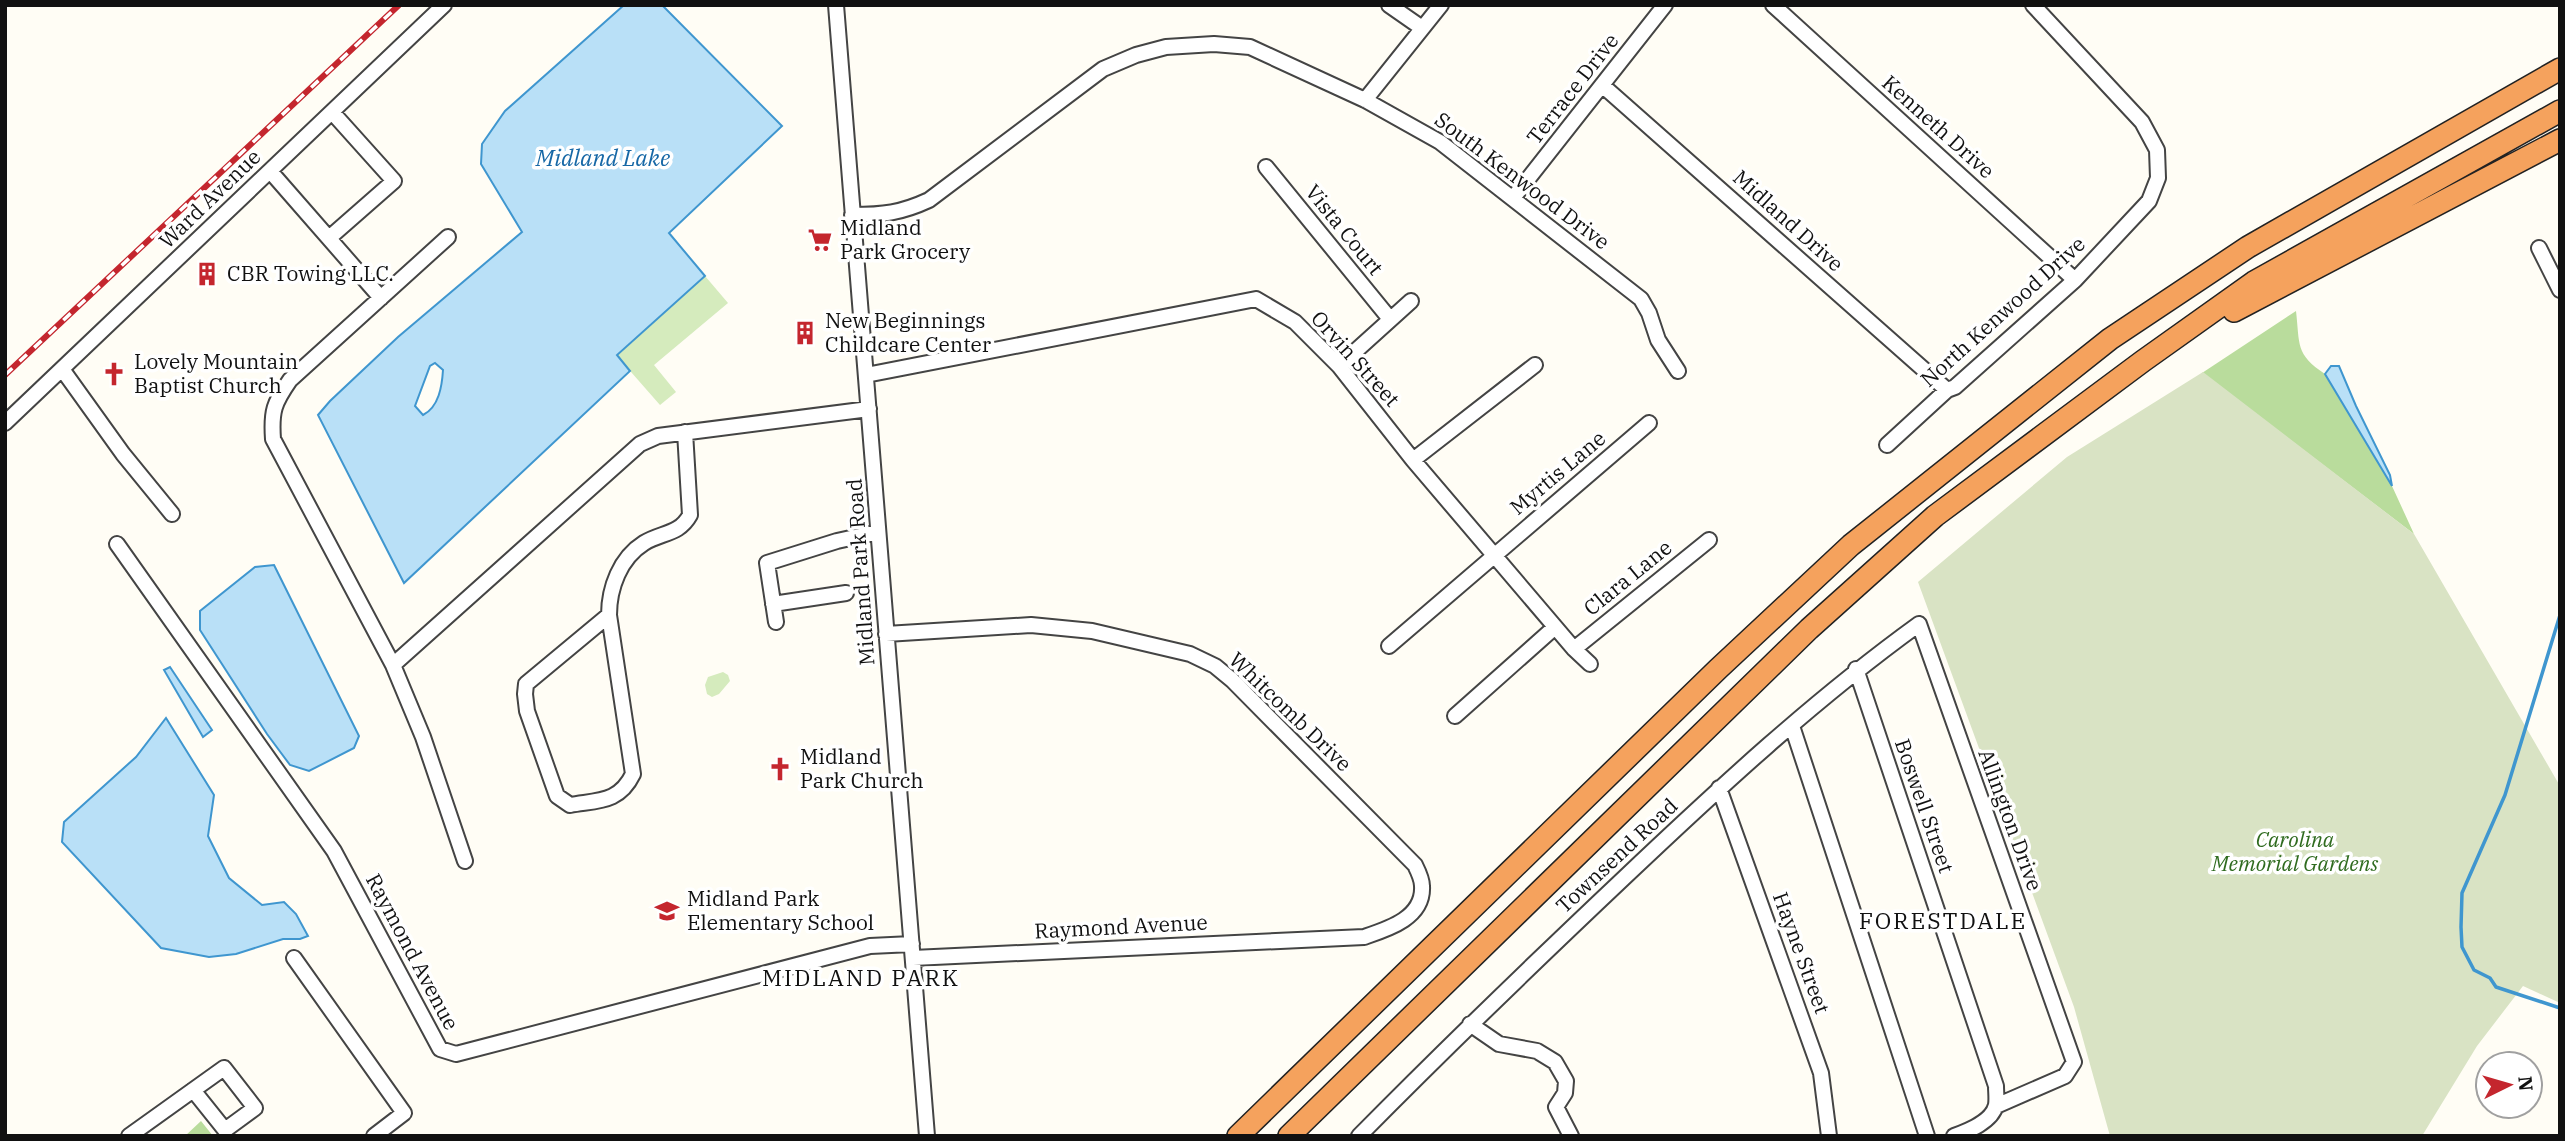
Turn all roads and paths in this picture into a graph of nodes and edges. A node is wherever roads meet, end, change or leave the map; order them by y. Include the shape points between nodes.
1 (444, 5) edge
2 (836, 5) edge
3 (1389, 5) edge
4 (1441, 5) edge
5 (1665, 5) edge
6 (1773, 5) edge
7 (2032, 5) edge
8 (1422, 28) junction
9 (2560, 64) edge
10 (2560, 69) edge
11 (1602, 85) junction
12 (1365, 100) junction
13 (2494, 105) junction
14 (2560, 111) edge
15 (332, 112) junction
16 (2560, 140) edge
17 (1266, 167) dead end
18 (270, 171) junction
19 (1513, 198) junction
20 (852, 215) junction
21 (448, 237) dead end
22 (329, 238) junction
23 (2539, 248) dead end
24 (2075, 280) junction
25 (2560, 290) edge
26 (381, 298) junction
27 (1411, 301) dead end
28 (1390, 319) junction
29 (2143, 361) junction
30 (1535, 365) dead end
31 (1339, 366) junction
32 (62, 369) junction
33 (1678, 371) dead end
34 (866, 375) junction
35 (1947, 390) junction
36 (869, 409) junction
37 (5, 423) edge
38 (1649, 423) dead end
39 (685, 432) junction
40 (1887, 446) dead end
41 (1413, 460) junction
42 (172, 514) dead end
43 (878, 532) junction
44 (1709, 540) dead end
45 (117, 544) dead end
46 (1494, 555) junction
47 (846, 593) dead end
48 (773, 604) junction
49 (609, 615) junction
50 (776, 622) dead end
51 (1919, 624) joint
52 (1555, 627) junction
53 (886, 634) junction
54 (1389, 646) dead end
55 (1574, 649) junction
56 (1590, 664) dead end
57 (393, 665) junction
58 (1856, 669) junction
59 (1455, 716) dead end
60 (1792, 726) junction
61 (1719, 788) junction
62 (465, 861) dead end
63 (1331, 938) joint
64 (912, 951) junction
65 (294, 958) dead end
66 (1470, 1024) junction
67 (193, 1090) junction
68 (1996, 1105) junction
69 (379, 1134) edge
70 (129, 1136) edge
71 (927, 1136) edge
72 (1238, 1136) edge
73 (1289, 1136) edge
74 (1359, 1136) edge
75 (1571, 1136) edge
76 (1829, 1136) edge
77 (1927, 1136) edge
78 (1954, 1136) edge

1 - 15 street, Ward Avenue
2 - 20 street, Midland Park Road
3 - 8 street
4 - 8 street
5 - 11 street, Terrace Drive
6 - 24 street, Kenneth Drive
7 - 24 street, North Kenwood Drive via 2143,122 2157,150 2158,178 2149,201
8 - 12 street
9 - 13 highway
10 - 13 highway
11 - 19 street, Terrace Drive
11 - 35 street, Midland Drive
12 - 19 street, South Kenwood Drive via 1440,142
12 - 20 street, South Kenwood Drive via 1250,47 1166,47 1103,69 929,200 889,215
13 - 72 highway via 2248,247 2110,340 1851,545
14 - 29 highway via 2254,282
15 - 18 street, Ward Avenue
15 - 22 street via 394,181
16 - 29 highway
17 - 28 street, Vista Court
18 - 22 street
18 - 32 street, Ward Avenue
19 - 33 street, South Kenwood Drive via 1641,299 1658,340
20 - 34 street, Midland Park Road
21 - 26 street
22 - 26 street
23 - 25 street
24 - 35 street, North Kenwood Drive
26 - 57 street via 290,380 271,416 273,439
27 - 28 street
28 - 31 street
29 - 73 highway via 1935,516 1810,629
30 - 41 street
31 - 34 street, Orvin Street via 1295,322 1256,299
31 - 41 street, Orvin Street
32 - 37 street, Ward Avenue
32 - 42 street
34 - 36 street, Midland Park Road
35 - 40 street, North Kenwood Drive
36 - 39 street
36 - 43 street, Midland Park Road
38 - 46 street, Myrtis Lane
39 - 49 street via 690,514 685,525 643,543 622,565 609,595
39 - 57 street via 640,444
41 - 46 street, Orvin Street
43 - 48 street via 767,563
43 - 53 street, Midland Park Road
44 - 55 street, Clara Lane
45 - 64 street, Raymond Avenue via 334,851 439,1049 456,1054 870,946
46 - 52 street, Orvin Street
46 - 54 street, Myrtis Lane
47 - 48 street
48 - 50 street
49 - 49 street via 633,774 626,789 613,797 570,805 557,796 527,711 526,684
51 - 58 street, Townsend Road
51 - 68 street, Allington Drive via 2074,1062 2065,1076
52 - 55 street, Orvin Street
52 - 59 street
53 - 63 street, Whitcomb Drive via 1031,625 1080,630 1189,654 1215,666 1415,865 1422,885 1420,901 1402,921 1364,937
53 - 64 street, Midland Park Road
55 - 56 street, Orvin Street
57 - 62 street
58 - 60 street, Townsend Road
58 - 68 street, Boswell Street via 1996,1086
60 - 61 street, Townsend Road
60 - 77 street
61 - 66 street, Townsend Road
61 - 76 street, Hayne Street via 1821,1073
63 - 64 street, Raymond Avenue
64 - 71 street, Midland Park Road
65 - 69 street via 404,1113
66 - 74 street, Townsend Road
66 - 75 street via 1499,1044 1537,1051 1555,1062 1566,1082 1556,1107
67 - 67 street via 224,1068 256,1108 225,1130
67 - 70 street
68 - 78 street via 1972,1129

